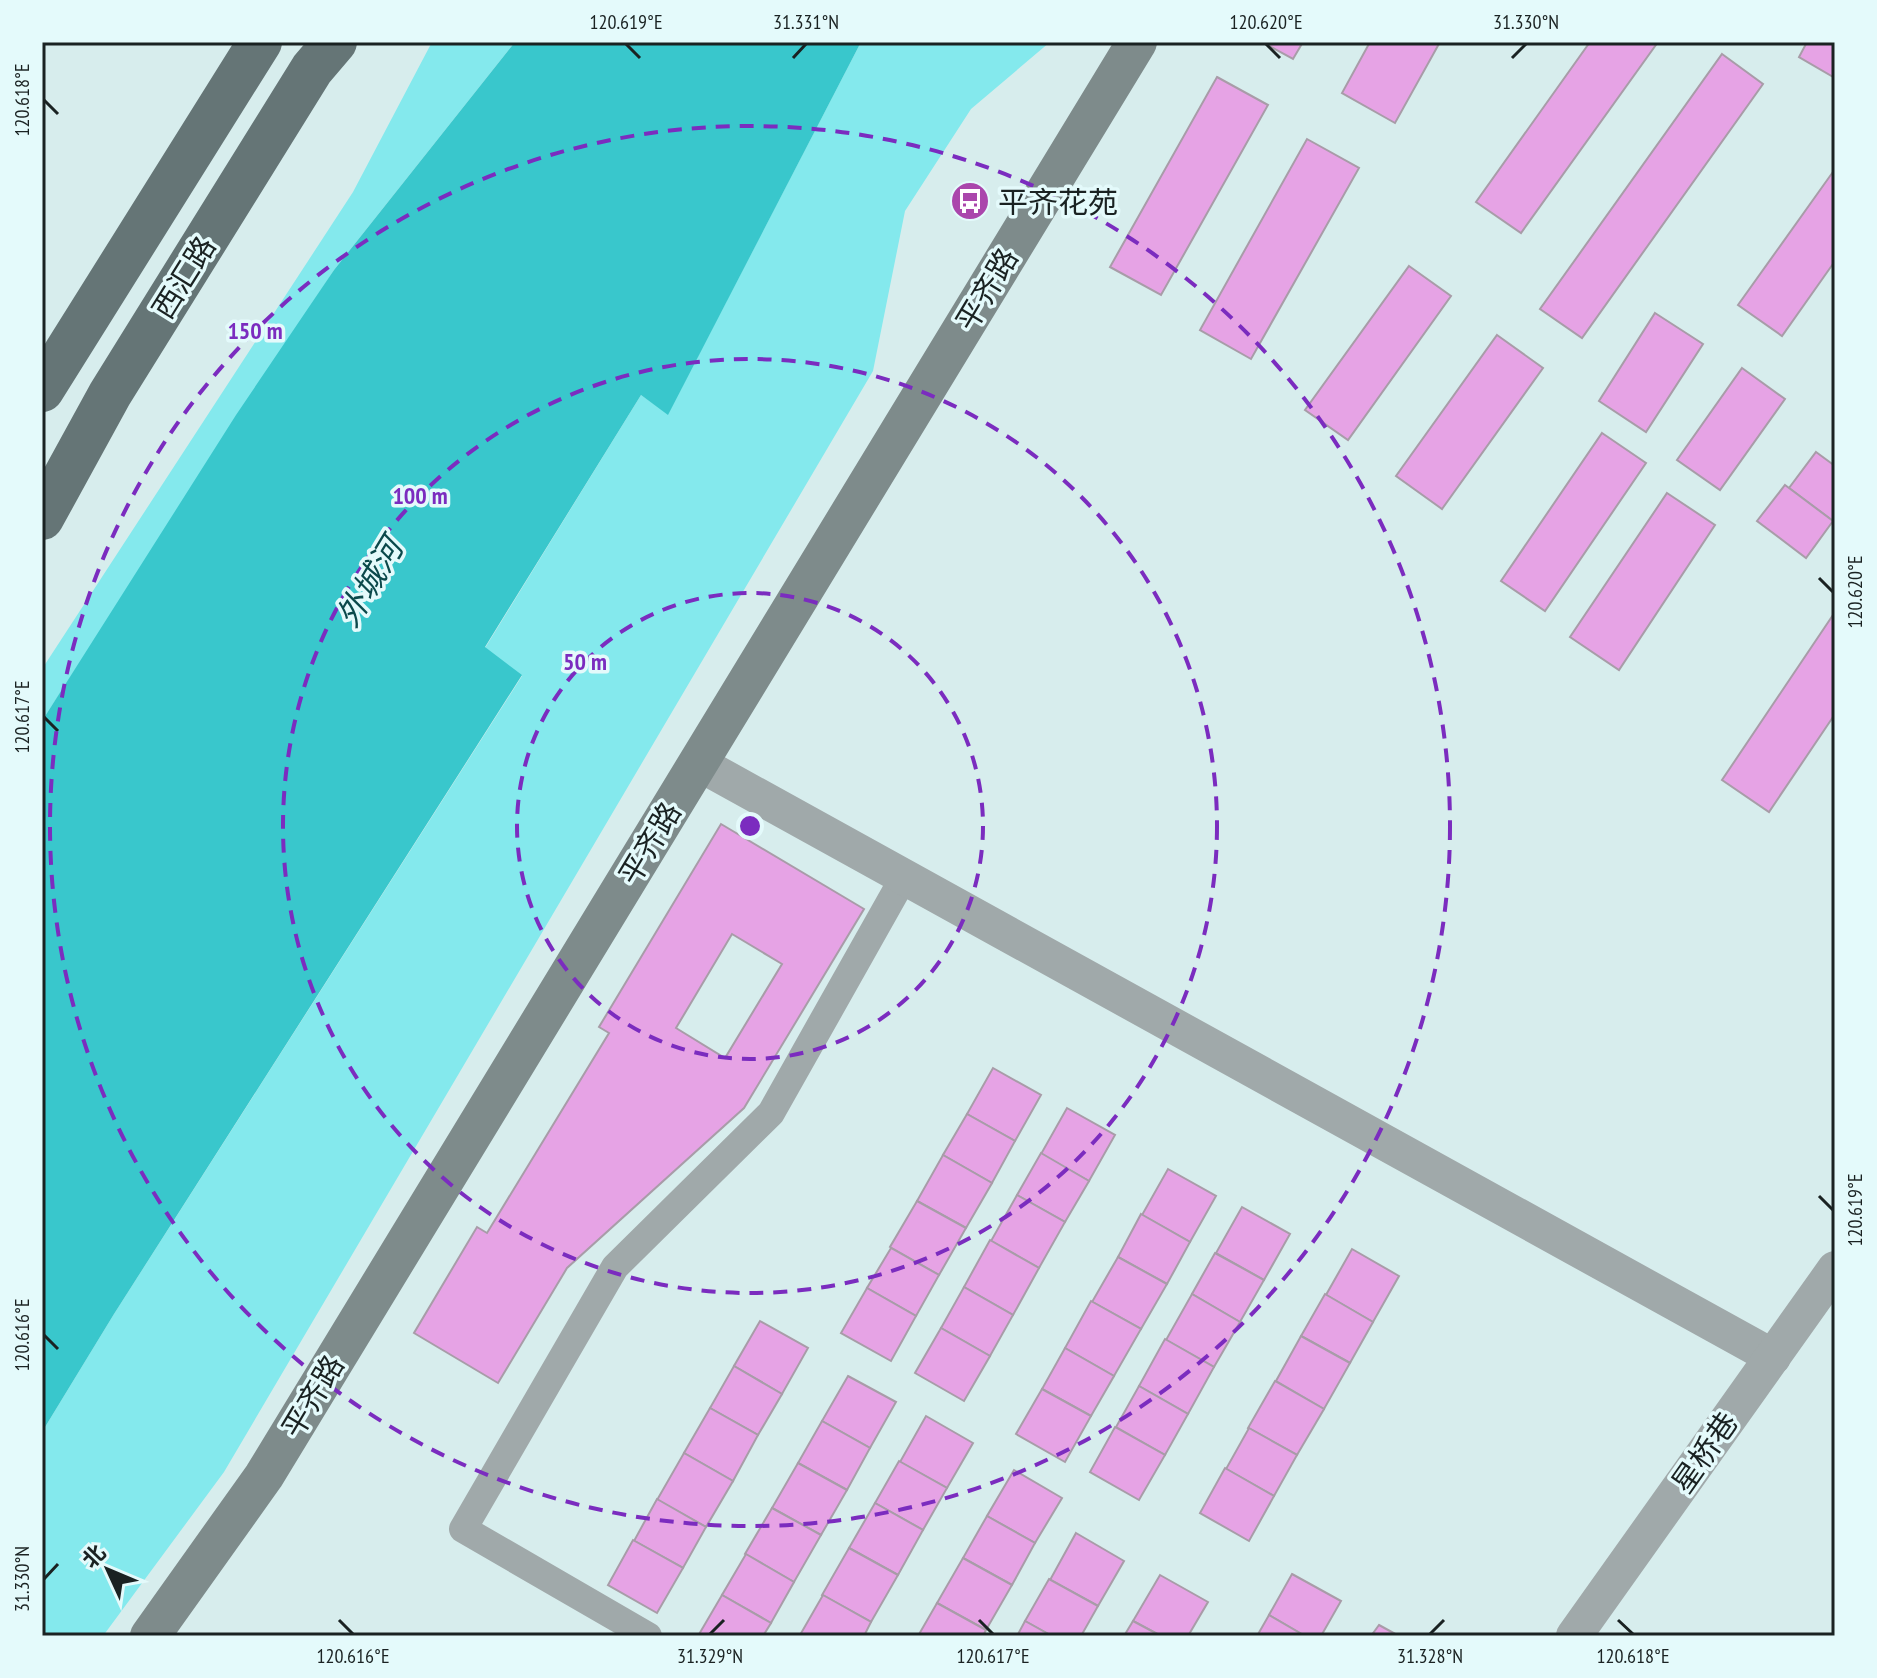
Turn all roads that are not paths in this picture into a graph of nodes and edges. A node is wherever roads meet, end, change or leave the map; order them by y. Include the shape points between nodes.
1 (260, 42) edge
2 (266, 42) edge
3 (1137, 42) edge
4 (323, 56) edge
5 (42, 390) edge
6 (42, 518) edge
7 (698, 763) junction
8 (904, 877) junction
9 (1835, 1269) edge
10 (1773, 1357) junction
11 (150, 1636) edge
12 (648, 1636) edge
13 (1574, 1636) edge

1 - 5 main road, 西汇路
2 - 4 main road
3 - 7 main road, 平齐路
4 - 6 main road, 西汇路 via 110,394
7 - 8 street
7 - 11 main road, 平齐路 via 264,1476
8 - 10 street
8 - 12 street via 771,1113 615,1267 463,1529
9 - 10 street, 星桥巷
10 - 13 street, 星桥巷

